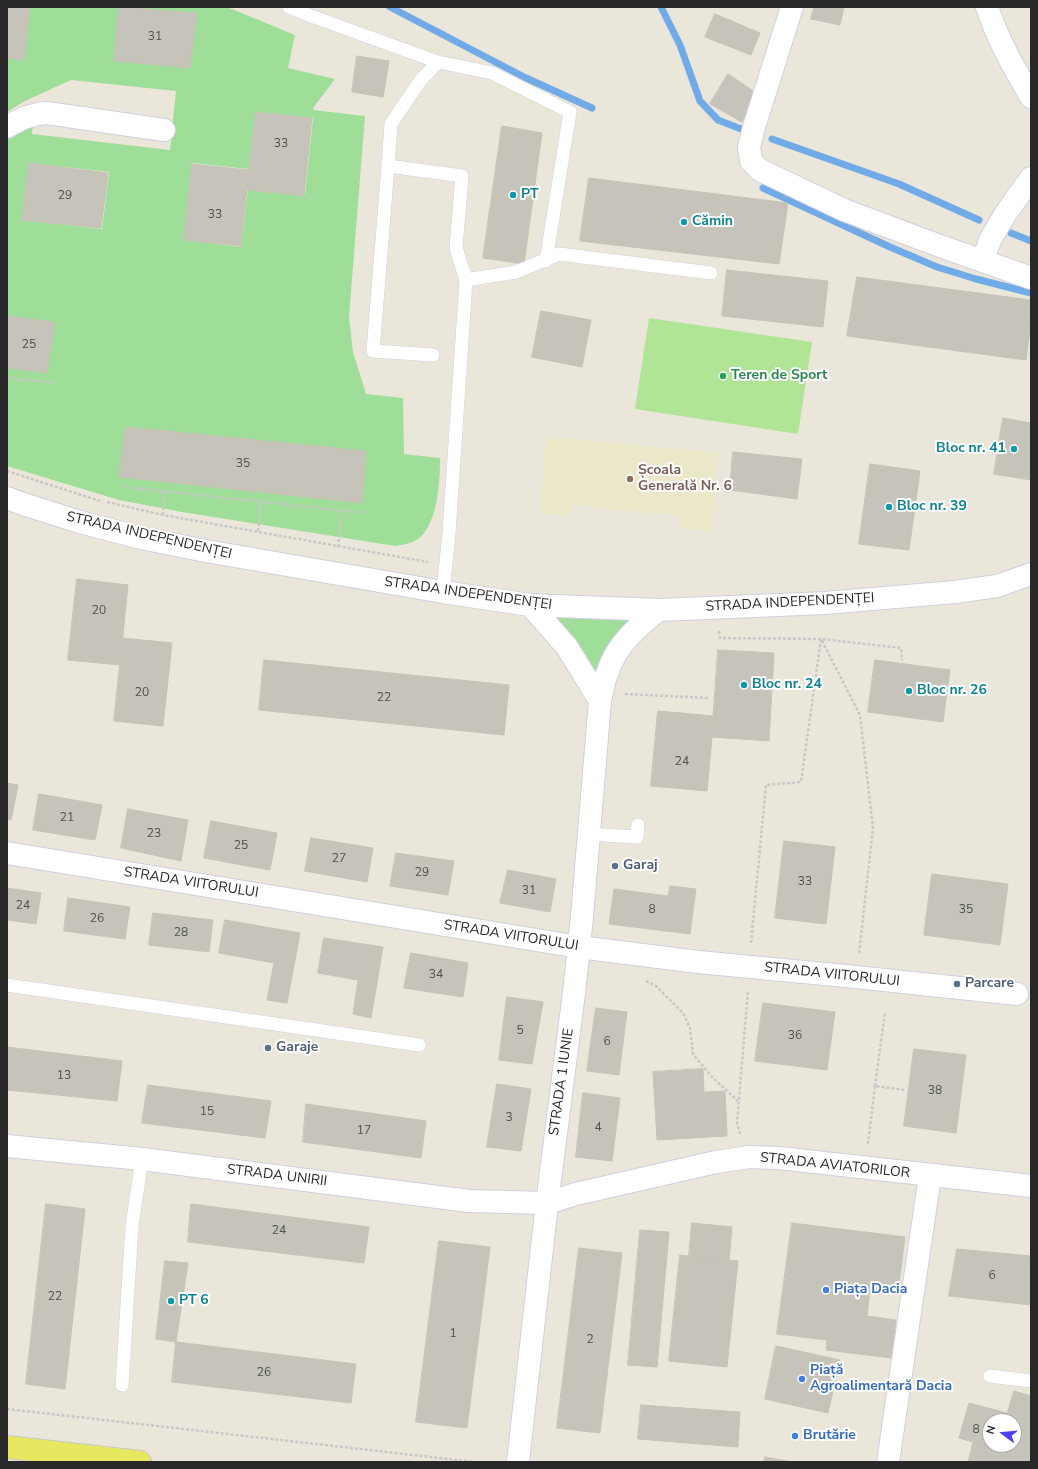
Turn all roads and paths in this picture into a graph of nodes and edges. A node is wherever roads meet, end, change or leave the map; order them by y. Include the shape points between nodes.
1 (289, 7) edge
2 (792, 7) edge
3 (988, 7) edge
4 (438, 62) junction
5 (1031, 97) edge
6 (7, 127) edge
7 (164, 130) dead end
8 (388, 166) junction
9 (1031, 178) edge
10 (546, 261) junction
11 (983, 261) junction
12 (711, 273) dead end
13 (1031, 278) edge
14 (466, 280) junction
15 (433, 355) dead end
16 (8, 378) edge
17 (56, 383) dead end
18 (7, 396) edge
19 (7, 471) edge
20 (126, 487) dead end
21 (164, 492) junction
22 (7, 498) edge
23 (261, 502) junction
24 (342, 511) junction
25 (365, 513) dead end
26 (163, 515) junction
27 (258, 531) junction
28 (338, 546) junction
29 (445, 564) junction
30 (1031, 574) edge
31 (443, 592) junction
32 (530, 605) junction
33 (716, 607) junction
34 (659, 610) junction
35 (821, 639) junction
36 (902, 660) dead end
37 (622, 694) dead end
38 (709, 698) dead end
39 (600, 701) junction
40 (638, 825) dead end
41 (589, 834) junction
42 (7, 853) edge
43 (579, 947) junction
44 (750, 967) junction
45 (856, 977) junction
46 (643, 978) dead end
47 (7, 985) edge
48 (1017, 994) dead end
49 (885, 1012) dead end
50 (419, 1045) dead end
51 (875, 1086) junction
52 (906, 1090) dead end
53 (738, 1101) junction
54 (7, 1146) edge
55 (749, 1157) junction
56 (142, 1159) junction
57 (865, 1168) junction
58 (930, 1176) junction
59 (1031, 1186) edge
60 (547, 1203) junction
61 (990, 1376) dead end
62 (1031, 1381) edge
63 (122, 1385) dead end
64 (7, 1409) edge
65 (7, 1447) edge
66 (140, 1462) edge
67 (475, 1462) edge
68 (518, 1462) edge
69 (888, 1462) edge

1 - 4 lane
2 - 11 street via 754,127 750,147 751,161 760,170 844,210
3 - 5 street via 1009,60
4 - 8 lane via 420,81 391,124
4 - 10 lane via 492,73 570,112
6 - 7 street via 34,114 46,113
8 - 14 lane via 462,176 456,248
8 - 15 lane via 373,351
9 - 11 street via 990,240
10 - 12 lane via 560,254
10 - 14 lane via 516,272
11 - 13 street
14 - 29 lane
16 - 17 path
16 - 18 path
19 - 26 path via 102,502
20 - 21 path
21 - 23 path
21 - 26 path
22 - 31 street, STRADA INDEPENDENȚEI via 80,522 141,538
23 - 24 path
23 - 27 path
24 - 25 path
24 - 28 path
26 - 27 path
27 - 28 path
28 - 29 path
29 - 31 lane
30 - 33 street, STRADA INDEPENDENȚEI via 997,586 955,592 824,603
31 - 32 street, STRADA INDEPENDENȚEI
32 - 34 street, STRADA INDEPENDENȚEI
32 - 39 street via 567,648
33 - 34 street, STRADA INDEPENDENȚEI
33 - 35 path via 720,638
34 - 39 street, STRADA 1 IUNIE via 638,626 620,647 608,670
35 - 36 path via 901,648
35 - 44 path via 801,782 766,785
35 - 45 path via 860,716 873,828
37 - 38 path
39 - 41 street, STRADA 1 IUNIE
40 - 41 lane via 637,837
41 - 43 street, STRADA 1 IUNIE
42 - 43 street, STRADA VIITORULUI
43 - 44 street, STRADA VIITORULUI
43 - 60 street, STRADA 1 IUNIE
44 - 45 street, STRADA VIITORULUI
44 - 53 path
45 - 48 street, STRADA VIITORULUI
46 - 53 path via 656,986 683,1013 690,1028 693,1054 711,1076
47 - 50 lane
49 - 51 path
51 - 52 path
51 - 57 path
53 - 55 path via 737,1123
54 - 56 street, STRADA UNIRII
55 - 57 street, STRADA AVIATORILOR
55 - 60 street, STRADA AVIATORILOR via 716,1162
56 - 60 street, STRADA UNIRII via 469,1201
56 - 63 lane via 132,1226
57 - 58 street, STRADA AVIATORILOR
58 - 59 street, STRADA AVIATORILOR
58 - 69 street
60 - 68 street, STRADA 1 IUNIE
61 - 62 lane
64 - 67 path
65 - 66 main road

